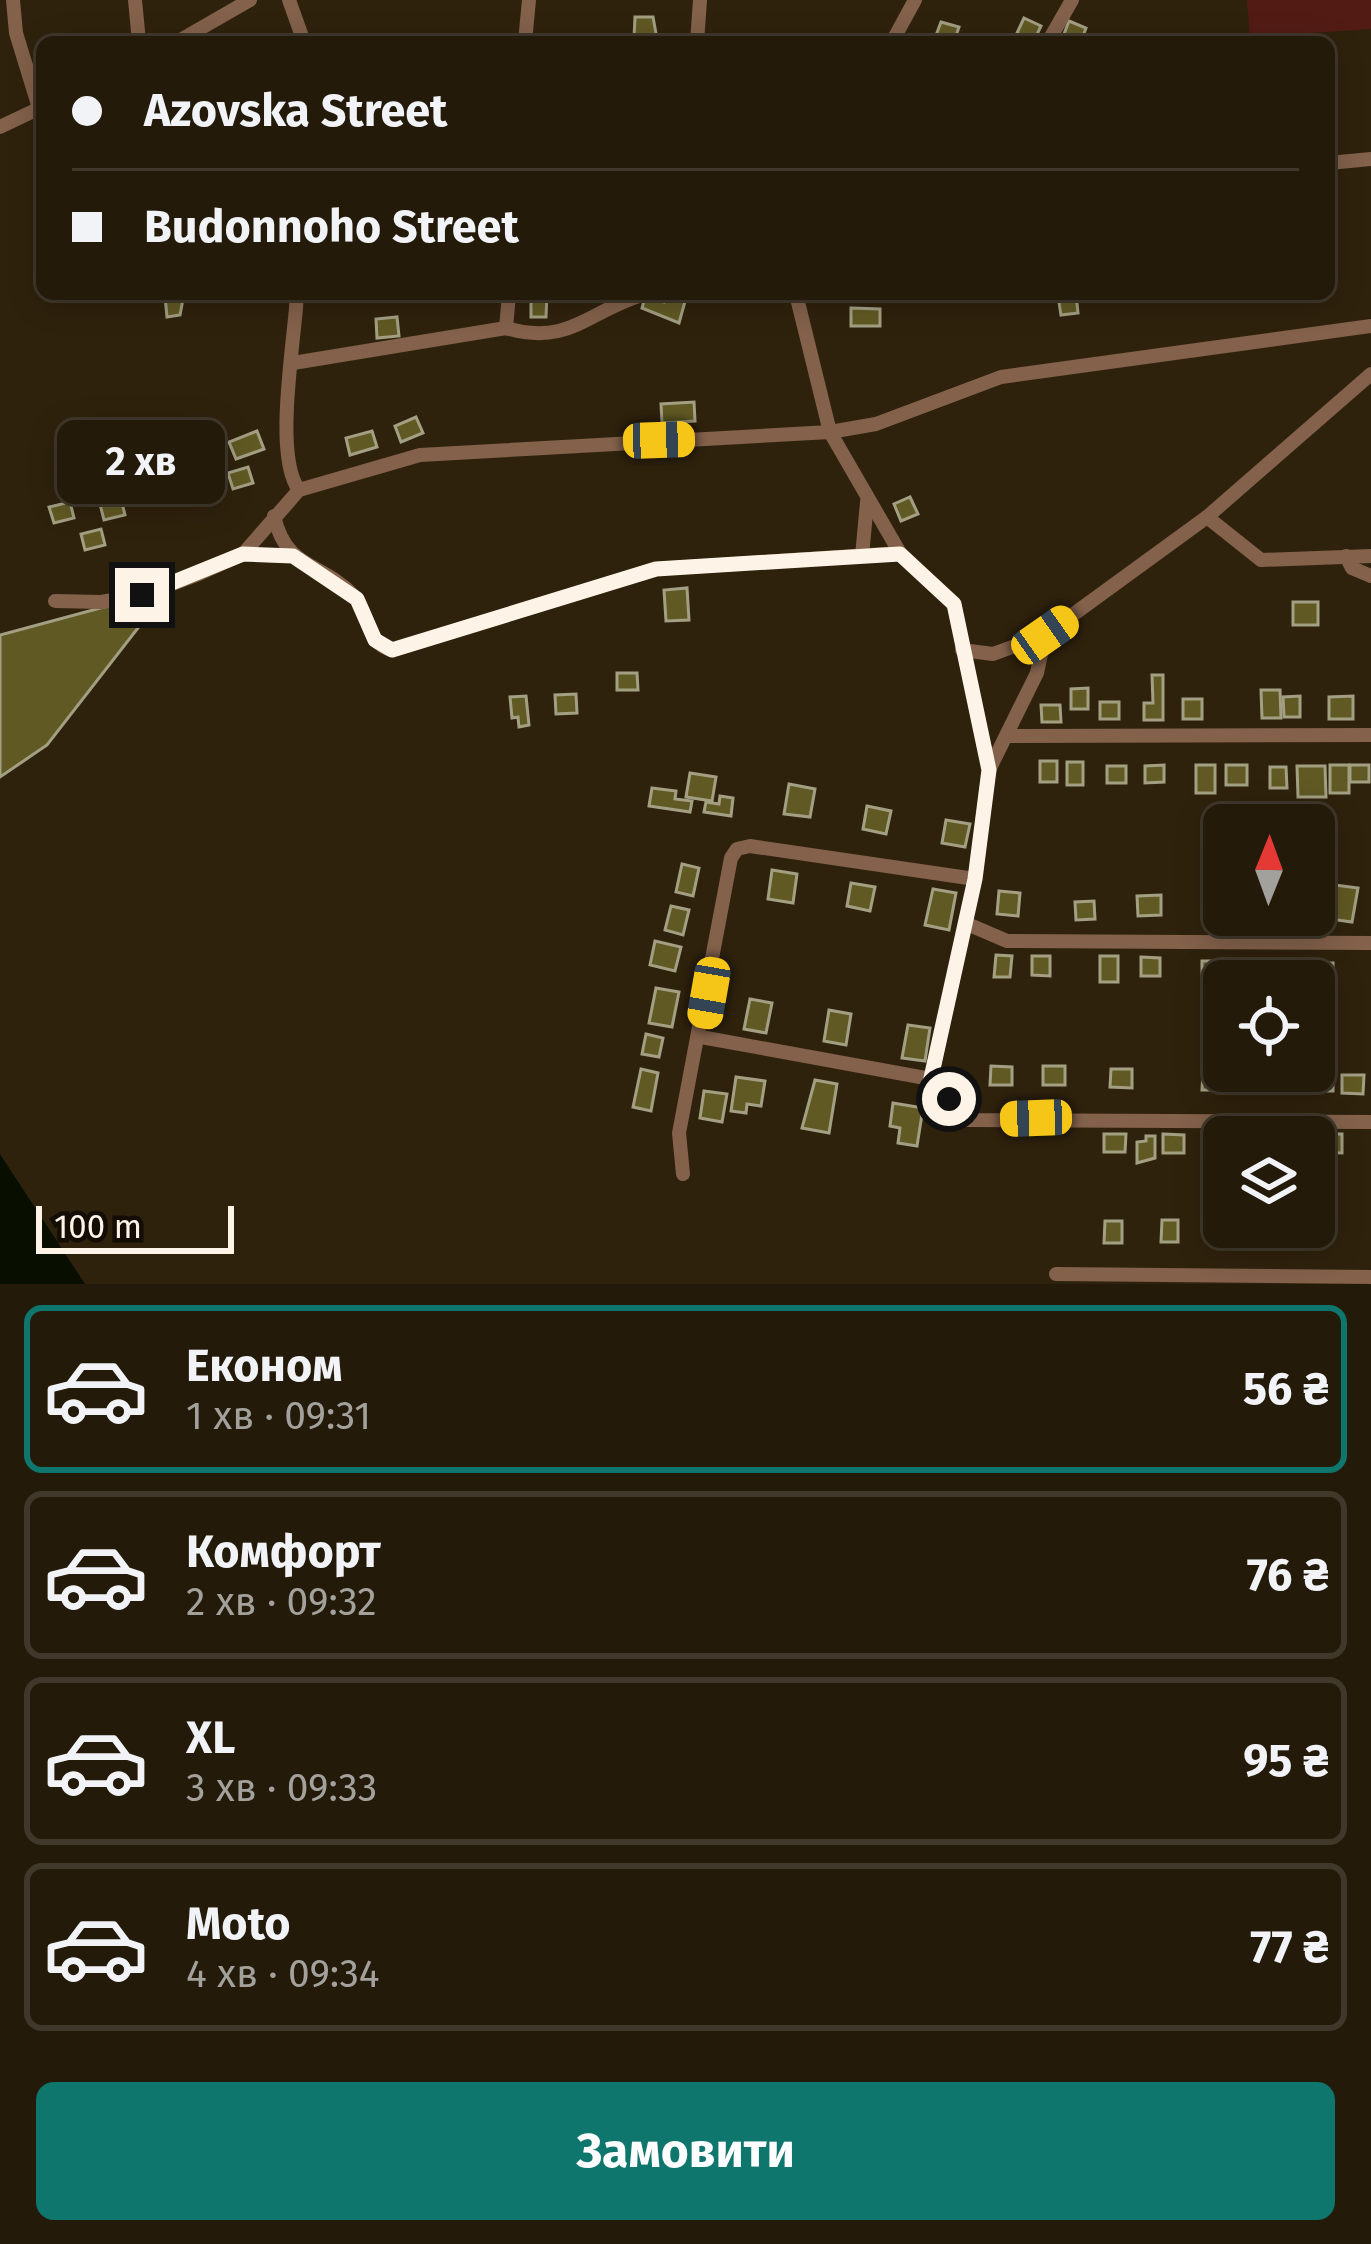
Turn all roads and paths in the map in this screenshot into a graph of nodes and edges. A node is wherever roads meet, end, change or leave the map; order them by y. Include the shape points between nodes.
1 (14, 0) edge
2 (135, 0) edge
3 (250, 0) edge
4 (289, 0) edge
5 (529, 0) edge
6 (915, 0) edge
7 (1072, 0) edge
8 (701, 2) edge
9 (221, 7) edge
10 (138, 36) edge
11 (185, 36) edge
12 (302, 36) edge
13 (526, 36) edge
14 (698, 36) edge
15 (895, 36) edge
16 (1051, 36) edge
17 (36, 96) edge
18 (36, 110) edge
19 (0, 127) edge
20 (1371, 159) edge
21 (1335, 162) edge
22 (297, 300) edge
23 (508, 300) edge
24 (624, 300) edge
25 (797, 300) edge
26 (1371, 326) edge
27 (506, 328) junction
28 (293, 363) junction
29 (1371, 374) edge
30 (830, 432) junction
31 (299, 490) junction
32 (867, 502) junction
33 (274, 516) junction
34 (1207, 517) junction
35 (243, 554) junction
36 (900, 554) junction
37 (293, 556) junction
38 (862, 556) junction
39 (1346, 556) junction
40 (1371, 556) edge
41 (1371, 576) edge
42 (55, 601) dead end
43 (1045, 635) junction
44 (962, 650) junction
45 (1371, 735) edge
46 (1008, 736) junction
47 (989, 770) junction
48 (975, 879) junction
49 (965, 923) junction
50 (1371, 943) edge
51 (701, 1037) junction
52 (931, 1078) junction
53 (1371, 1122) edge
54 (683, 1174) dead end
55 (1056, 1274) dead end
56 (1371, 1277) edge

1 - 17 street
2 - 10 street
3 - 9 street
4 - 12 street
5 - 13 street
6 - 15 street
7 - 16 street
8 - 14 street
9 - 11 street
18 - 19 street
20 - 21 street
22 - 28 street
23 - 27 street
24 - 27 street via 570,332 533,336
25 - 30 street
26 - 30 street via 1001,377 876,424
27 - 28 street
28 - 31 street via 288,447
29 - 34 street
30 - 31 street via 420,455
30 - 32 street
31 - 33 street
32 - 36 street
32 - 38 street
33 - 35 street
33 - 37 street
34 - 39 street via 1261,560
34 - 43 street
35 - 37 street
35 - 42 street via 142,595
36 - 38 street
36 - 44 street via 954,604
37 - 38 street via 357,599 382,648 392,650 656,569
39 - 40 street
39 - 41 street
43 - 44 street via 993,654
43 - 46 street
44 - 47 street
45 - 46 street
46 - 47 street
47 - 48 street
48 - 49 street
48 - 51 street via 737,849
49 - 50 street via 1007,941
49 - 52 street
51 - 52 street
51 - 54 street via 679,1133
52 - 53 street via 966,1120
55 - 56 street

